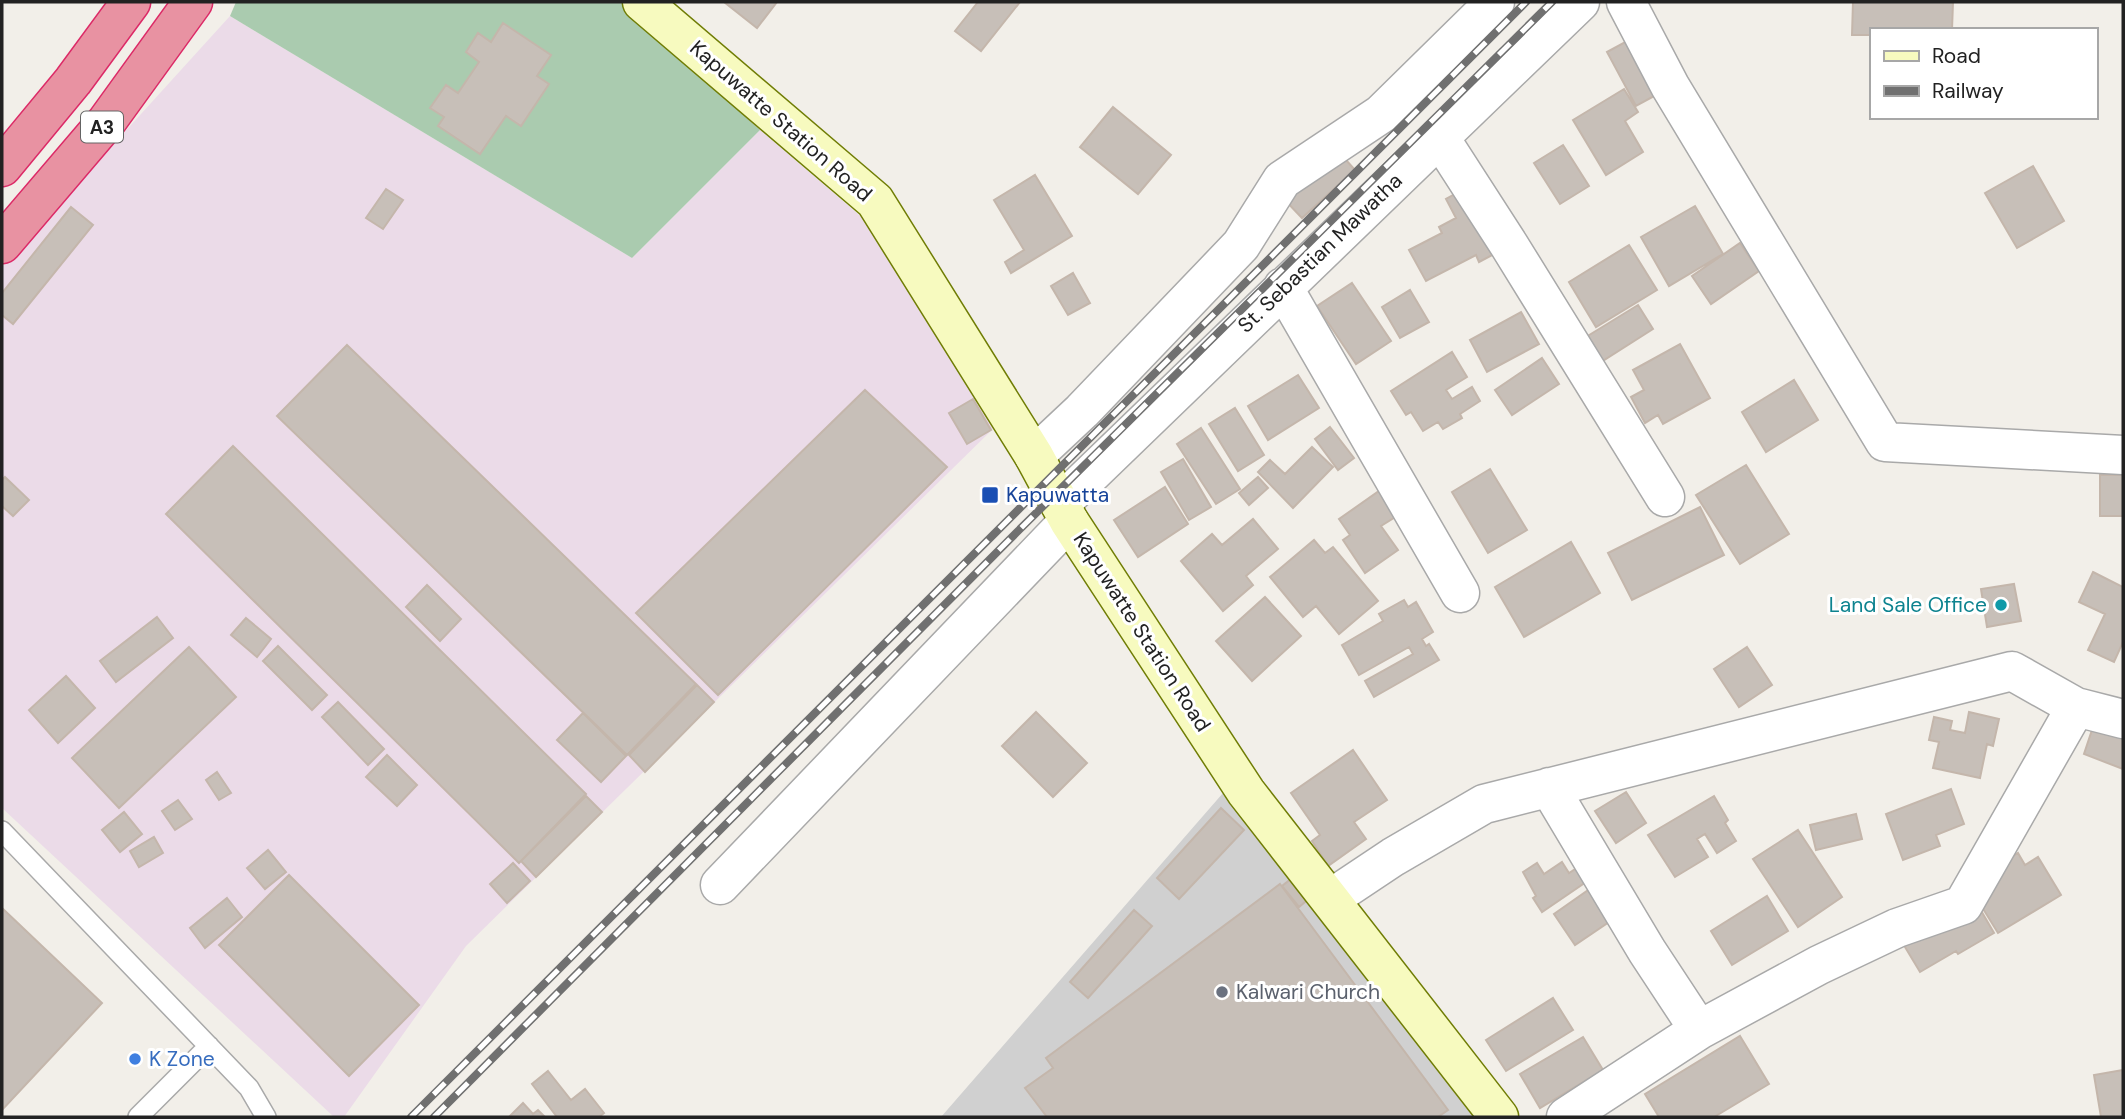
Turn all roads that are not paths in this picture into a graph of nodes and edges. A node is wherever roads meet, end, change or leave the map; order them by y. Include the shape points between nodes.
1 (131, 2) edge
2 (192, 2) edge
3 (642, 2) edge
4 (1495, 2) edge
5 (1580, 2) edge
6 (1626, 2) edge
7 (1440, 138) junction
8 (2, 167) edge
9 (2, 244) edge
10 (1283, 287) junction
11 (2123, 455) edge
12 (1034, 456) junction
13 (1665, 497) dead end
14 (1065, 512) junction
15 (1460, 593) dead end
16 (2076, 707) junction
17 (2123, 719) edge
18 (1549, 787) junction
19 (2, 831) edge
20 (720, 884) dead end
21 (1330, 899) junction
22 (1699, 1030) junction
23 (209, 1046) junction
24 (138, 1117) edge
25 (266, 1117) edge
26 (1499, 1117) edge
27 (1566, 1117) edge

1 - 8 highway, A3 via 74,81
2 - 9 highway, A3 via 107,121
3 - 12 street, Kapuwatte Station Road via 875,201
4 - 12 street via 1381,114 1282,180 1241,245
5 - 7 street, St. Sebastian Mawatha
6 - 11 street via 1670,86 1885,442
7 - 10 street, St. Sebastian Mawatha
7 - 13 street
10 - 14 street, St. Sebastian Mawatha
10 - 15 street
12 - 14 street, Kapuwatte Station Road
14 - 20 street, St. Sebastian Mawatha
14 - 21 street, Kapuwatte Station Road via 1245,792
16 - 17 street
16 - 18 street via 2012,671
16 - 22 street via 1963,905 1897,928
18 - 21 street via 1485,804
18 - 22 street
19 - 23 lane
21 - 26 street, Kapuwatte Station Road
22 - 27 street
23 - 24 lane
23 - 25 lane via 249,1088

